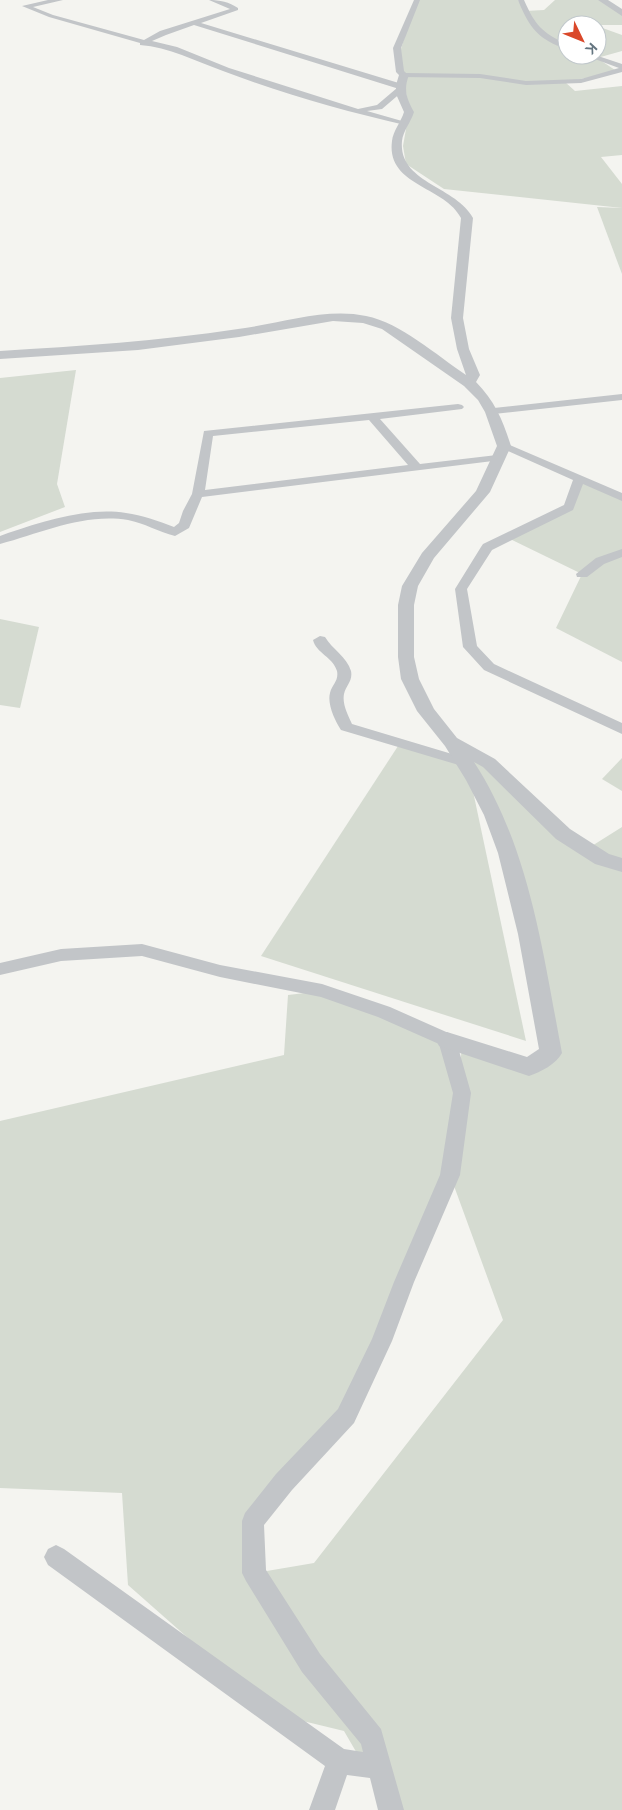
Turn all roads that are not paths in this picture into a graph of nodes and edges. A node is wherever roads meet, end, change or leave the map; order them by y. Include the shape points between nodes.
1 (60, 0) edge
2 (212, 0) edge
3 (239, 0) edge
4 (417, 0) edge
5 (521, 0) edge
6 (602, 0) edge
7 (229, 4) junction
8 (622, 12) edge
9 (194, 23) junction
10 (143, 43) junction
11 (557, 43) edge
12 (607, 63) edge
13 (622, 69) edge
14 (404, 75) junction
15 (399, 88) junction
16 (356, 110) junction
17 (405, 123) junction
18 (0, 355) edge
19 (469, 383) junction
20 (622, 397) edge
21 (458, 407) dead end
22 (494, 411) junction
23 (372, 416) junction
24 (500, 452) junction
25 (417, 468) junction
26 (579, 479) junction
27 (198, 494) junction
28 (622, 497) edge
29 (0, 540) edge
30 (622, 553) edge
31 (582, 574) dead end
32 (320, 640) dead end
33 (622, 729) edge
34 (451, 742) junction
35 (467, 763) junction
36 (622, 864) edge
37 (0, 969) edge
38 (447, 1040) junction
39 (56, 1558) dead end
40 (339, 1761) junction
41 (380, 1767) junction
42 (322, 1810) edge
43 (391, 1810) edge

1 - 10 street via 26,6
2 - 7 street
3 - 7 street
4 - 14 street via 397,48 400,72
5 - 11 street via 542,37
6 - 8 street
7 - 9 street via 236,9
9 - 10 street
9 - 15 street
10 - 16 street via 174,49 226,70
12 - 13 street
13 - 14 street via 581,81 534,83 512,83 480,76
14 - 15 street
15 - 16 street via 378,107
15 - 17 street via 409,112
16 - 17 street
17 - 19 street via 396,142 402,168 460,206 467,218 457,318 462,349 473,375
18 - 19 street via 138,346 333,317 364,318 386,326
19 - 22 street
20 - 22 street
21 - 23 street
22 - 24 street
23 - 25 street
23 - 27 street via 208,433
24 - 25 street
24 - 26 street
24 - 34 street via 483,492 427,556 410,586 406,605 406,657 410,679 426,711
25 - 27 street
26 - 28 street
26 - 33 street via 569,507 487,547 461,589 470,647 489,667
27 - 29 street via 185,525 175,532 122,515 72,520
30 - 31 street via 600,561
32 - 35 street via 344,670 344,681 337,691 337,705 346,727
34 - 35 street
34 - 36 street via 489,763 563,834 602,859
35 - 38 street via 506,847 528,930 550,1053 530,1067
37 - 38 street via 62,955 142,950 220,971 322,991 384,1012
38 - 41 street via 462,1093 450,1175 382,1341 346,1416 284,1482 253,1521 254,1573 311,1663 372,1738
39 - 40 street
40 - 41 street
40 - 42 street
41 - 43 street

